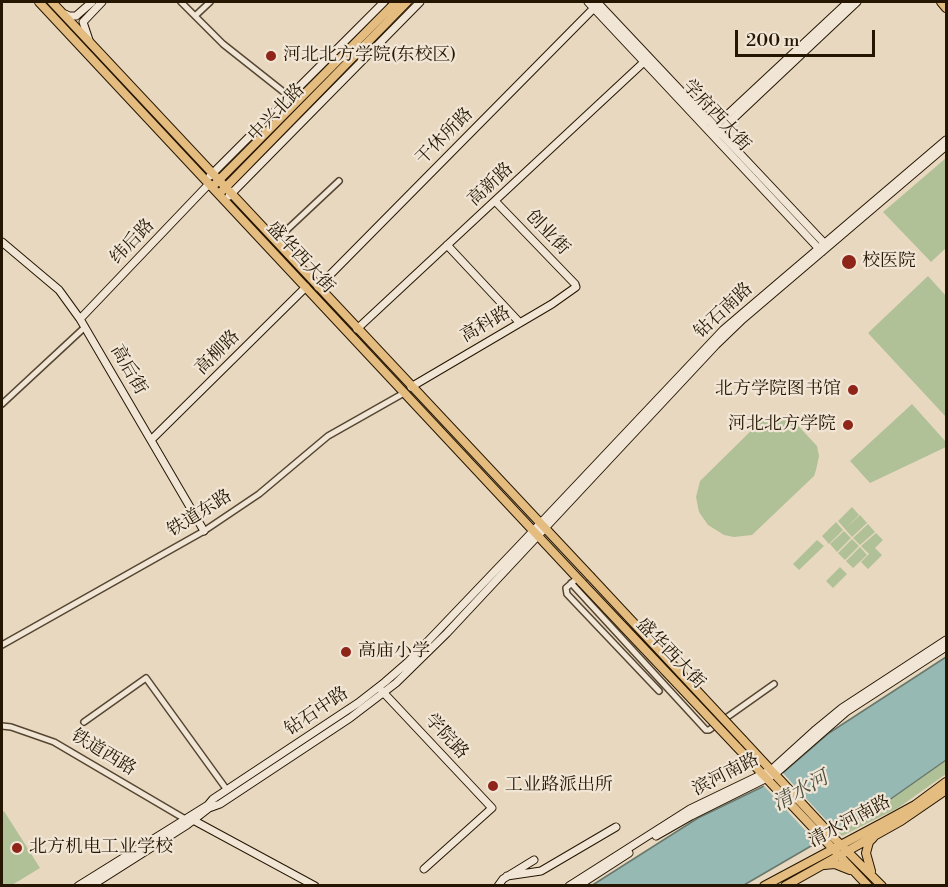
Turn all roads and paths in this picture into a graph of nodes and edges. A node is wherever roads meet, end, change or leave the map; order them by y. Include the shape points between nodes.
1 (39, 2) edge
2 (52, 2) edge
3 (92, 2) edge
4 (102, 2) edge
5 (181, 2) edge
6 (210, 2) edge
7 (384, 2) edge
8 (396, 2) edge
9 (407, 2) edge
10 (420, 2) edge
11 (588, 2) edge
12 (848, 2) edge
13 (857, 2) edge
14 (941, 2) edge
15 (596, 5) edge
16 (946, 8) edge
17 (61, 11) junction
18 (82, 16) junction
19 (195, 16) junction
20 (54, 18) junction
21 (73, 25) junction
22 (90, 42) junction
23 (78, 44) junction
24 (644, 62) junction
25 (290, 97) junction
26 (714, 131) junction
27 (946, 140) edge
28 (946, 146) edge
29 (216, 177) junction
30 (339, 181) dead end
31 (208, 184) junction
32 (229, 191) junction
33 (222, 197) junction
34 (495, 201) junction
35 (248, 224) junction
36 (275, 241) junction
37 (2, 242) edge
38 (447, 245) junction
39 (823, 248) junction
40 (306, 286) junction
41 (318, 287) junction
42 (576, 288) joint
43 (80, 319) junction
44 (520, 323) junction
45 (85, 327) junction
46 (357, 329) junction
47 (411, 387) junction
48 (404, 393) junction
49 (2, 405) edge
50 (151, 440) junction
51 (477, 457) junction
52 (470, 463) junction
53 (543, 526) junction
54 (204, 531) junction
55 (536, 534) junction
56 (577, 581) junction
57 (946, 640) edge
58 (2, 645) edge
59 (946, 647) edge
60 (774, 684) dead end
61 (378, 687) junction
62 (659, 691) dead end
63 (384, 693) junction
64 (84, 722) dead end
65 (2, 726) edge
66 (740, 743) junction
67 (774, 773) junction
68 (766, 778) junction
69 (946, 782) edge
70 (226, 790) junction
71 (946, 790) edge
72 (189, 819) junction
73 (616, 827) dead end
74 (879, 833) junction
75 (829, 839) junction
76 (836, 846) junction
77 (843, 853) junction
78 (534, 860) dead end
79 (820, 866) junction
80 (424, 869) dead end
81 (858, 875) junction
82 (507, 876) junction
83 (875, 878) junction
84 (78, 885) edge
85 (91, 885) edge
86 (315, 885) edge
87 (498, 885) edge
88 (569, 885) edge
89 (578, 885) edge
90 (764, 885) edge
91 (785, 885) edge
92 (868, 885) edge
93 (882, 885) edge

1 - 20 main road, 盛华西大街
2 - 17 main road, 盛华西大街
3 - 18 street
4 - 18 street
5 - 19 street
6 - 19 street
7 - 25 street
8 - 29 main road, 中兴北路
9 - 32 main road, 中兴北路
10 - 32 street
11 - 15 street, 学府西大街
12 - 26 street
13 - 26 street
14 - 16 main road
15 - 24 street, 学府西大街
15 - 26 street, 学府西大街
15 - 41 street, 干休所路
17 - 18 street via 72,17
17 - 21 main road, 盛华西大街
18 - 21 street
18 - 22 street
19 - 25 street via 237,56
20 - 21 street via 66,26
20 - 23 main road, 盛华西大街
21 - 22 main road, 盛华西大街
21 - 23 street via 73,37
22 - 29 main road, 盛华西大街
23 - 31 main road, 盛华西大街
24 - 26 street, 学府西大街
24 - 34 street, 高新路
25 - 29 street
26 - 39 street, 学府西大街
27 - 39 street, 钻石南路
28 - 39 street, 钻石南路
29 - 31 main road, 中兴北路
29 - 32 main road, 盛华西大街
30 - 36 street
31 - 33 main road, 盛华西大街
31 - 35 street via 235,216
31 - 43 street, 纬后路
32 - 33 main road, 中兴北路
32 - 36 main road, 盛华西大街
33 - 35 main road, 盛华西大街
34 - 38 street, 高新路
34 - 42 street, 创业街
35 - 40 main road, 盛华西大街
36 - 41 main road, 盛华西大街
37 - 43 street, 高后街 via 59,290
38 - 44 street
38 - 46 street, 高新路
39 - 53 street, 钻石南路 via 716,345
40 - 48 main road, 盛华西大街
40 - 50 street, 高柳路
41 - 46 main road, 盛华西大街
42 - 44 street, 高科路
43 - 45 street, 高后街
44 - 47 street, 高科路
45 - 49 street
45 - 50 street, 高后街
46 - 47 main road, 盛华西大街
47 - 51 main road, 盛华西大街
48 - 52 main road, 盛华西大街
48 - 54 street, 铁道东路 via 328,436 259,494
50 - 54 street, 高后街
51 - 52 main road
51 - 53 main road, 盛华西大街
52 - 55 main road, 盛华西大街
53 - 55 street, 钻石中路
53 - 66 main road, 盛华西大街, bridge
54 - 58 street, 铁道东路
55 - 56 main road, 盛华西大街
55 - 61 street, 钻石中路
55 - 63 street, 钻石中路 via 434,647
56 - 60 street via 706,730
56 - 62 street via 566,588 567,594
56 - 66 main road, 盛华西大街, bridge
57 - 67 street, 滨河南路 via 842,708 814,730
59 - 67 street, 滨河南路 via 846,712
61 - 63 street, 学院路
61 - 70 street, 钻石中路
63 - 72 street, 钻石中路
63 - 80 street, 学院路 via 492,808
64 - 70 street via 146,678
65 - 72 street, 铁道西路 via 54,742
66 - 67 main road
66 - 68 main road
67 - 68 street, 滨河南路
67 - 75 main road
68 - 75 main road
68 - 88 street, 滨河南路 via 690,809
68 - 89 street, 滨河南路 via 691,816
69 - 76 main road, 清水河南路 via 915,805
70 - 72 street, 钻石中路
71 - 74 main road, 清水河南路
72 - 84 street, 钻石中路
72 - 85 street, 钻石中路
72 - 86 street, 铁道西路
73 - 82 street via 541,872
74 - 77 main road, 清水河南路
74 - 83 main road via 869,842 866,853
75 - 76 main road
76 - 77 main road
76 - 90 main road, 清水河南路
77 - 79 main road, 清水河南路
77 - 81 main road
77 - 83 main road
78 - 82 street
79 - 81 main road via 840,865
79 - 91 main road, 清水河南路
81 - 92 main road
82 - 87 street
83 - 93 main road

